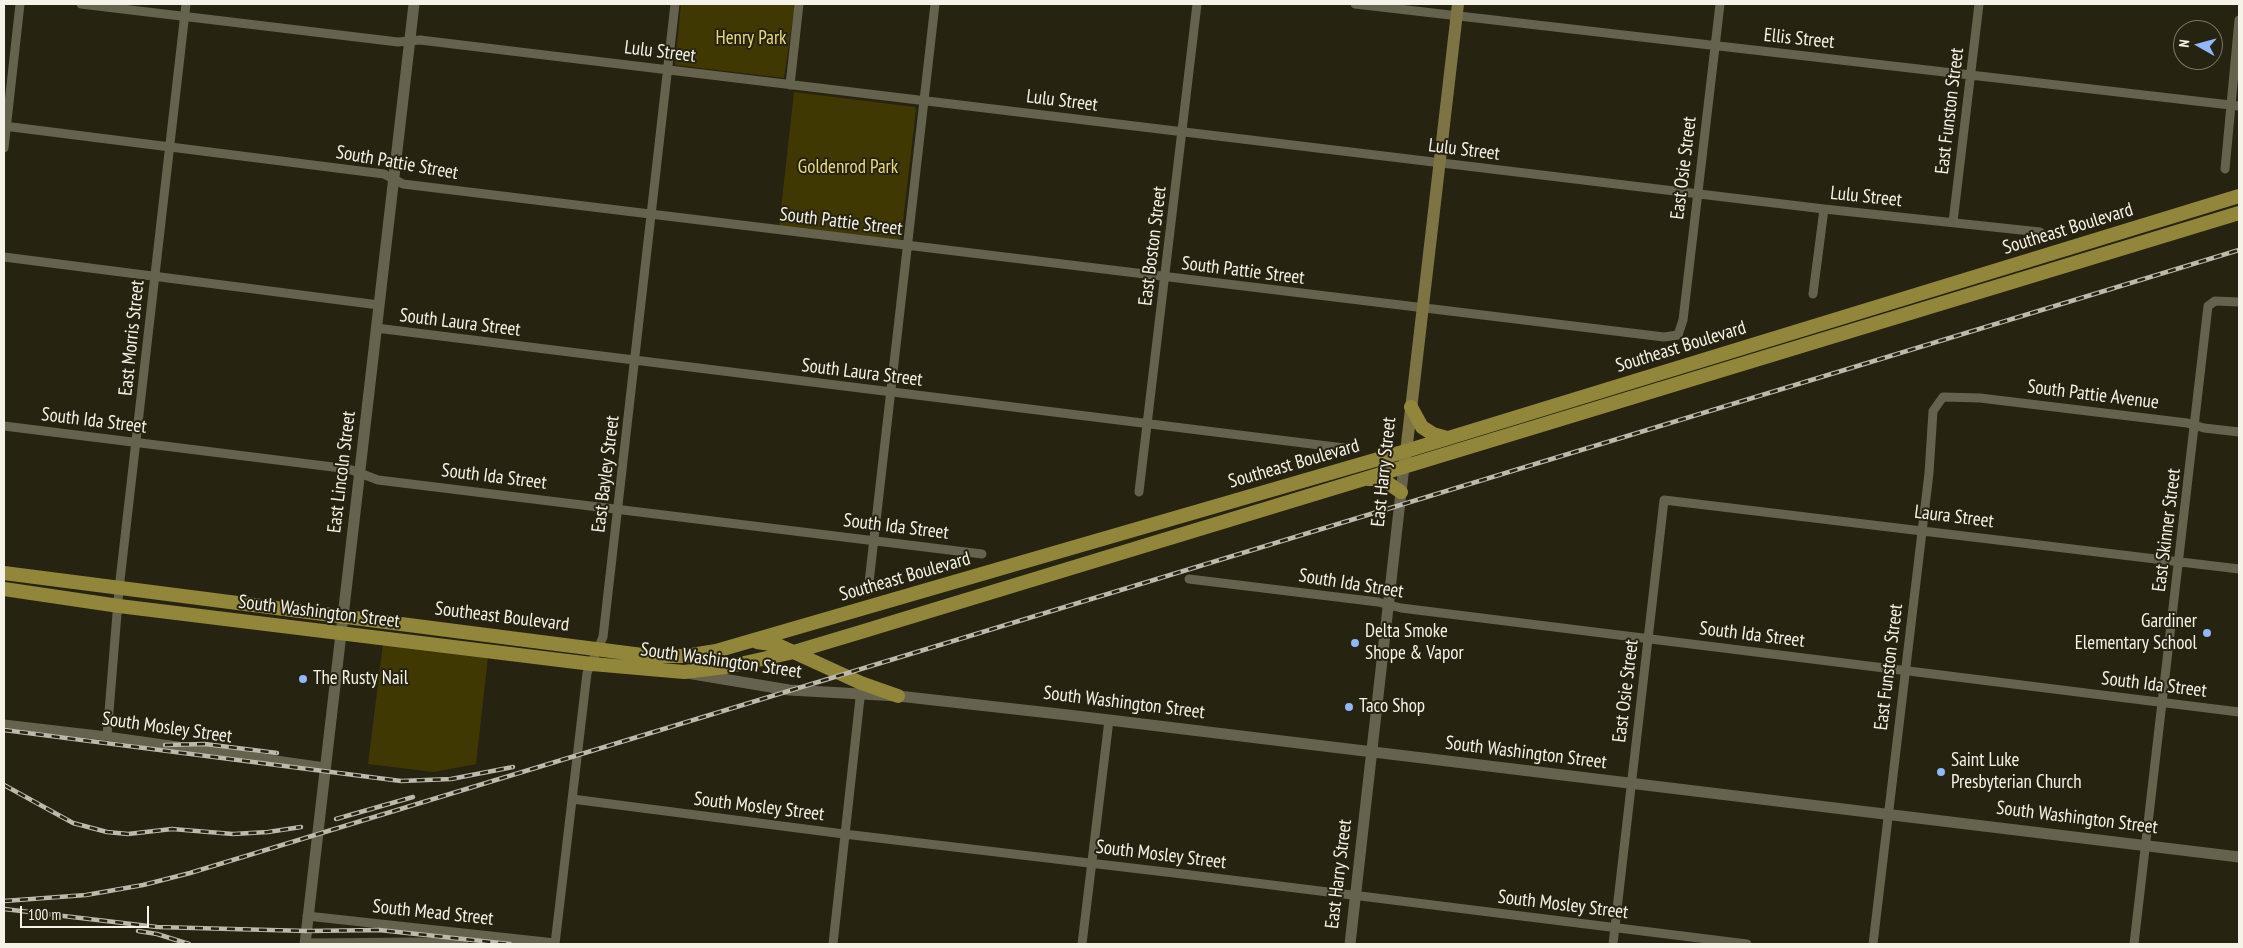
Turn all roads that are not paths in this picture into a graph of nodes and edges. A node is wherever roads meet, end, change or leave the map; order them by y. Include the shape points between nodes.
1 (20, 4) edge
2 (81, 4) edge
3 (186, 4) edge
4 (414, 4) edge
5 (675, 4) edge
6 (799, 4) edge
7 (935, 4) edge
8 (1197, 4) edge
9 (1355, 4) edge
10 (1720, 4) edge
11 (1979, 4) edge
12 (1457, 10) edge
13 (184, 17) junction
14 (2239, 20) edge
15 (410, 41) junction
16 (1714, 46) junction
17 (667, 69) junction
18 (1970, 75) junction
19 (790, 85) junction
20 (924, 101) junction
21 (2234, 106) edge
22 (5, 126) edge
23 (1182, 132) junction
24 (169, 147) junction
25 (4, 148) edge
26 (1440, 163) junction
27 (2225, 170) dead end
28 (394, 179) junction
29 (1697, 193) junction
30 (2239, 196) edge
31 (1824, 209) junction
32 (2239, 213) edge
33 (651, 215) junction
34 (1953, 222) junction
35 (2040, 232) dead end
36 (907, 246) junction
37 (4, 258) edge
38 (155, 276) junction
39 (1165, 278) junction
40 (1813, 294) dead end
41 (2239, 302) edge
42 (379, 305) junction
43 (1422, 309) junction
44 (376, 328) junction
45 (1678, 335) joint
46 (635, 361) junction
47 (891, 392) junction
48 (1942, 396) joint
49 (1411, 407) junction
50 (1148, 425) junction
51 (4, 426) edge
52 (2196, 426) junction
53 (2239, 432) edge
54 (1448, 438) junction
55 (136, 443) junction
56 (1344, 448) dead end
57 (1406, 451) junction
58 (1404, 466) junction
59 (360, 474) junction
60 (1362, 479) junction
61 (1139, 492) dead end
62 (1401, 492) junction
63 (1664, 500) joint
64 (618, 509) junction
65 (1922, 529) junction
66 (874, 540) junction
67 (982, 554) dead end
68 (2179, 561) junction
69 (2239, 569) edge
70 (4, 574) edge
71 (1189, 579) dead end
72 (4, 589) edge
73 (120, 589) junction
74 (868, 591) dead end
75 (1389, 605) junction
76 (119, 606) junction
77 (343, 617) junction
78 (341, 634) junction
79 (1649, 639) junction
80 (750, 641) junction
81 (598, 648) junction
82 (794, 652) junction
83 (592, 664) junction
84 (1905, 670) junction
85 (684, 672) junction
86 (861, 689) junction
87 (898, 696) joint
88 (2162, 702) junction
89 (2239, 712) edge
90 (1109, 720) junction
91 (4, 724) edge
92 (107, 736) junction
93 (1372, 753) junction
94 (325, 766) junction
95 (1631, 784) junction
96 (572, 799) junction
97 (1888, 815) junction
98 (844, 834) junction
99 (2145, 845) junction
100 (2239, 857) edge
101 (1092, 863) junction
102 (1356, 896) junction
103 (307, 916) junction
104 (1615, 928) junction
105 (305, 944) edge
106 (464, 944) edge
107 (555, 944) edge
108 (833, 944) edge
109 (1082, 944) edge
110 (1350, 944) edge
111 (1613, 944) edge
112 (1747, 944) edge
113 (1873, 944) edge
114 (2134, 944) edge

1 - 22 street
2 - 13 street, Lulu Street
3 - 13 street, East Morris Street
4 - 15 street, East Lincoln Street
5 - 17 street, East Bayley Street
6 - 19 street
7 - 20 street
8 - 23 street, East Boston Street
9 - 12 street, Ellis Street
10 - 16 street, East Osie Street
11 - 18 street, East Funston Street
12 - 16 street, Ellis Street
12 - 26 main road, East Harry Street
13 - 15 street, Lulu Street
13 - 24 street, East Morris Street
14 - 21 street
15 - 17 street, Lulu Street
15 - 28 street, East Lincoln Street
16 - 18 street, Ellis Street
16 - 29 street, East Osie Street
17 - 19 street, Lulu Street
17 - 33 street, East Bayley Street
18 - 21 street, Ellis Street
18 - 34 street, East Funston Street
19 - 20 street, Lulu Street
20 - 23 street, Lulu Street
20 - 36 street
21 - 27 street
22 - 24 street, South Pattie Street
22 - 25 street
23 - 26 street, Lulu Street
23 - 39 street, East Boston Street
24 - 28 street, South Pattie Street via 384,174
24 - 38 street, East Morris Street
26 - 29 street, Lulu Street
26 - 43 main road, East Harry Street
28 - 33 street, South Pattie Street via 403,184
28 - 42 street, East Lincoln Street
29 - 31 street, Lulu Street
29 - 45 street, East Osie Street via 1683,320
30 - 54 main road, Southeast Boulevard
31 - 34 street, Lulu Street
31 - 40 street
32 - 58 main road, Southeast Boulevard
33 - 36 street, South Pattie Street
33 - 46 street, East Bayley Street
34 - 35 street, Lulu Street
36 - 39 street, South Pattie Street
36 - 47 street
37 - 38 street, South Laura Street
38 - 42 street, South Laura Street
38 - 55 street, East Morris Street
39 - 43 street, South Pattie Street
39 - 50 street, East Boston Street
41 - 52 street, East Skinner Street via 2215,301 2208,306
42 - 44 street, East Lincoln Street
43 - 45 street, South Pattie Street via 1664,337
43 - 49 main road, East Harry Street
44 - 46 street, South Laura Street
44 - 59 street, East Lincoln Street
46 - 47 street, South Laura Street
46 - 64 street, East Bayley Street
47 - 50 street, South Laura Street
47 - 66 street
48 - 52 street, South Pattie Avenue
48 - 65 street, East Funston Street via 1933,411
49 - 54 main road via 1422,427
49 - 57 main road, East Harry Street
50 - 56 street, South Laura Street
50 - 61 street, East Boston Street
51 - 55 street, South Ida Street
52 - 53 street, South Pattie Avenue
52 - 68 street, East Skinner Street
54 - 57 main road, Southeast Boulevard
55 - 59 street, South Ida Street via 347,469
55 - 73 street, East Morris Street
57 - 58 main road, East Harry Street
57 - 80 main road, Southeast Boulevard
58 - 60 main road, Southeast Boulevard
58 - 62 street, East Harry Street
59 - 64 street, South Ida Street via 370,478
59 - 77 street, East Lincoln Street
60 - 62 main road via 1382,479
60 - 82 main road, Southeast Boulevard
62 - 75 street, East Harry Street
63 - 65 street, Laura Street
63 - 79 street, East Osie Street
64 - 66 street, South Ida Street
64 - 81 street, East Bayley Street via 603,636
65 - 68 street, Laura Street
65 - 84 street, East Funston Street
66 - 67 street, South Ida Street
66 - 74 street
68 - 69 street, Laura Street
68 - 88 street, East Skinner Street
70 - 73 main road, South Washington Street
71 - 75 street, South Ida Street
72 - 76 main road, South Washington Street
73 - 76 street, East Morris Street
73 - 77 main road, South Washington Street
75 - 79 street, South Ida Street
75 - 93 street, East Harry Street
76 - 78 main road, South Washington Street
76 - 92 street, East Morris Street
77 - 78 street, East Lincoln Street
77 - 81 main road, Southeast Boulevard
78 - 83 main road, South Washington Street
78 - 94 street, East Lincoln Street
79 - 84 street, South Ida Street
79 - 95 street, East Osie Street
80 - 81 main road, Southeast Boulevard via 685,656 650,656
80 - 82 main road via 767,642
81 - 83 street, East Bayley Street
82 - 85 main road, Southeast Boulevard via 743,664
82 - 86 main road
83 - 85 main road, South Washington Street
83 - 96 street, East Bayley Street via 586,673
84 - 88 street, South Ida Street
84 - 97 street, East Funston Street
85 - 86 street, South Washington Street via 788,690
86 - 87 main road
86 - 98 street
87 - 90 street, South Washington Street
88 - 89 street, South Ida Street
88 - 99 street, East Skinner Street
90 - 93 street, South Washington Street
90 - 101 street
91 - 92 street, South Mosley Street
92 - 94 street, South Mosley Street
93 - 95 street, South Washington Street
93 - 102 street, East Harry Street
94 - 103 street, East Lincoln Street
95 - 97 street, South Washington Street
95 - 104 street, East Osie Street
96 - 98 street, South Mosley Street
96 - 107 street, East Bayley Street
97 - 99 street, South Washington Street
97 - 113 street, East Funston Street
98 - 101 street, South Mosley Street
98 - 108 street
99 - 100 street, South Washington Street
99 - 114 street, East Skinner Street
101 - 102 street, South Mosley Street
101 - 109 street
102 - 104 street, South Mosley Street
102 - 110 street, East Harry Street
103 - 105 street, East Lincoln Street
103 - 107 street, South Mead Street
104 - 111 street, East Osie Street
104 - 112 street, South Mosley Street
105 - 106 street, South Mead Street

